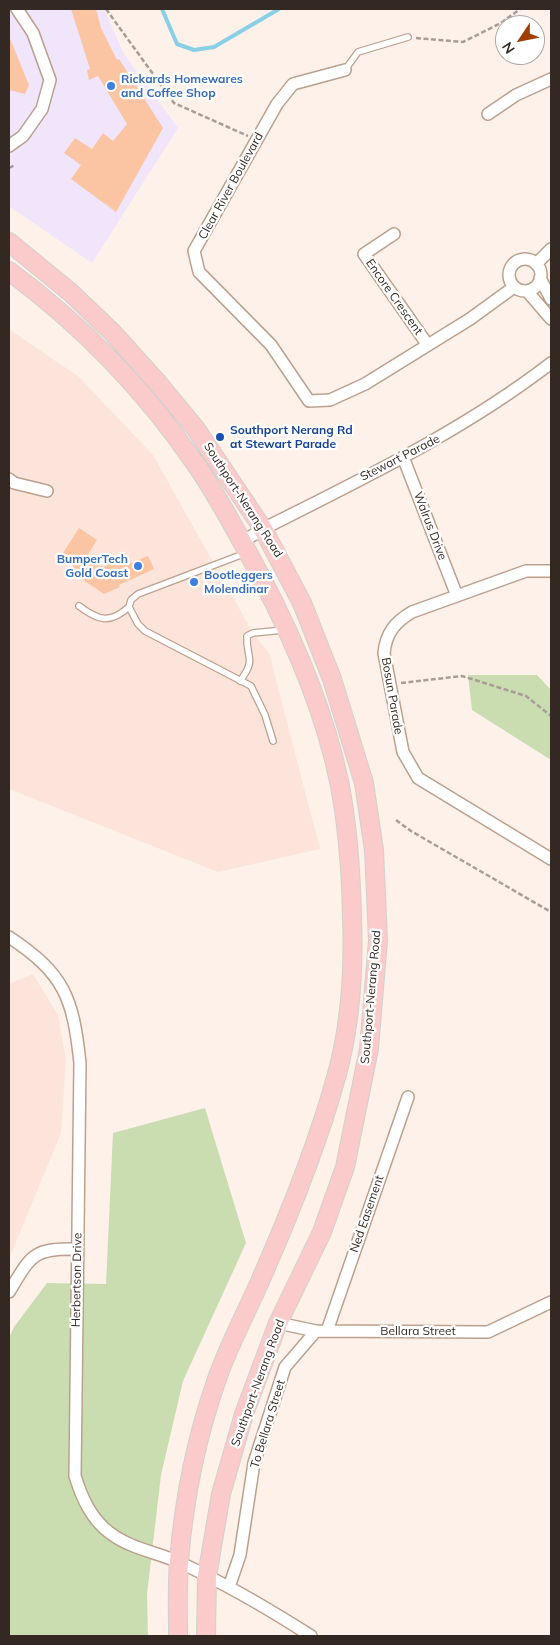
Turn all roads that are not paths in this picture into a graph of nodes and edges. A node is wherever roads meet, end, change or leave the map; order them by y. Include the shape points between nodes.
1 (17, 9) edge
2 (408, 37) road end
3 (345, 70) joint
4 (551, 79) edge
5 (488, 114) dead end
6 (9, 146) edge
7 (394, 234) dead end
8 (9, 242) edge
9 (551, 249) edge
10 (536, 264) junction
11 (9, 271) edge
12 (540, 278) junction
13 (514, 287) junction
14 (527, 291) junction
15 (551, 299) edge
16 (551, 319) edge
17 (426, 344) junction
18 (551, 363) edge
19 (403, 457) junction
20 (9, 479) edge
21 (47, 491) dead end
22 (263, 529) junction
23 (245, 547) junction
24 (551, 571) edge
25 (457, 596) junction
26 (79, 606) dead end
27 (129, 607) junction
28 (288, 629) junction
29 (240, 681) junction
30 (273, 740) dead end
31 (551, 859) edge
32 (9, 937) edge
33 (408, 1097) dead end
34 (78, 1249) junction
35 (14, 1278) edge
36 (9, 1292) edge
37 (551, 1302) edge
38 (278, 1323) junction
39 (322, 1331) junction
40 (179, 1562) junction
41 (207, 1576) junction
42 (229, 1587) junction
43 (178, 1636) edge
44 (206, 1636) edge
45 (311, 1636) edge

1 - 6 street via 33,33 50,80 42,109 23,136
2 - 3 lane via 358,52
3 - 17 street, Clear River Boulevard via 293,84 277,104 194,251 199,272 271,345 309,401 330,400 365,384
4 - 5 street via 516,94
7 - 17 street, Encore Crescent via 364,254
8 - 22 main road, Southport-Nerang Road via 70,292 158,382 196,429
9 - 10 street
10 - 12 street
10 - 13 street via 527,259 513,264 509,278
11 - 23 main road, Southport-Nerang Road via 78,328 144,397 199,468
12 - 14 street via 536,286
12 - 15 street
13 - 14 street
13 - 17 street, Clear River Boulevard via 470,319
14 - 16 street
18 - 19 street, Stewart Parade via 502,400
19 - 22 street, Stewart Parade
19 - 25 street, Walrus Drive
20 - 21 street
22 - 23 street, Stewart Parade
22 - 38 main road, Southport-Nerang Road via 298,594 320,646 364,783 374,850 378,940 369,1049 345,1167 322,1232
23 - 27 lane via 138,594
23 - 28 main road, Southport-Nerang Road
24 - 25 street, Bosun Parade via 526,571
25 - 31 street, Bosun Parade via 412,612 396,622 385,642 384,653 403,752 418,778
26 - 27 lane via 104,620 120,616
27 - 29 lane via 145,631
28 - 29 lane via 247,636 251,659
28 - 40 main road, Southport-Nerang Road via 317,701 340,789 351,880 353,958 350,1000 338,1071 303,1178 219,1375 202,1430 189,1484
29 - 30 lane via 254,691
32 - 34 street, Herbertson Drive via 54,973 68,1000 76,1029 80,1063
33 - 39 street, Ned Easement
34 - 35 street via 38,1253
34 - 40 street, Herbertson Drive via 75,1467 80,1493 98,1522 110,1533 128,1545
35 - 36 street
37 - 39 street, Bellara Street via 488,1332
38 - 39 street, Bellara Street
38 - 41 main road, Southport-Nerang Road via 244,1414 223,1486
39 - 42 street, To Bellara Street via 285,1367 254,1463 240,1555
40 - 41 street, Herbertson Drive
40 - 43 main road, Southport-Nerang Road
41 - 42 street, Herbertson Drive
41 - 44 main road, Southport-Nerang Road
42 - 45 street, Herbertson Drive

